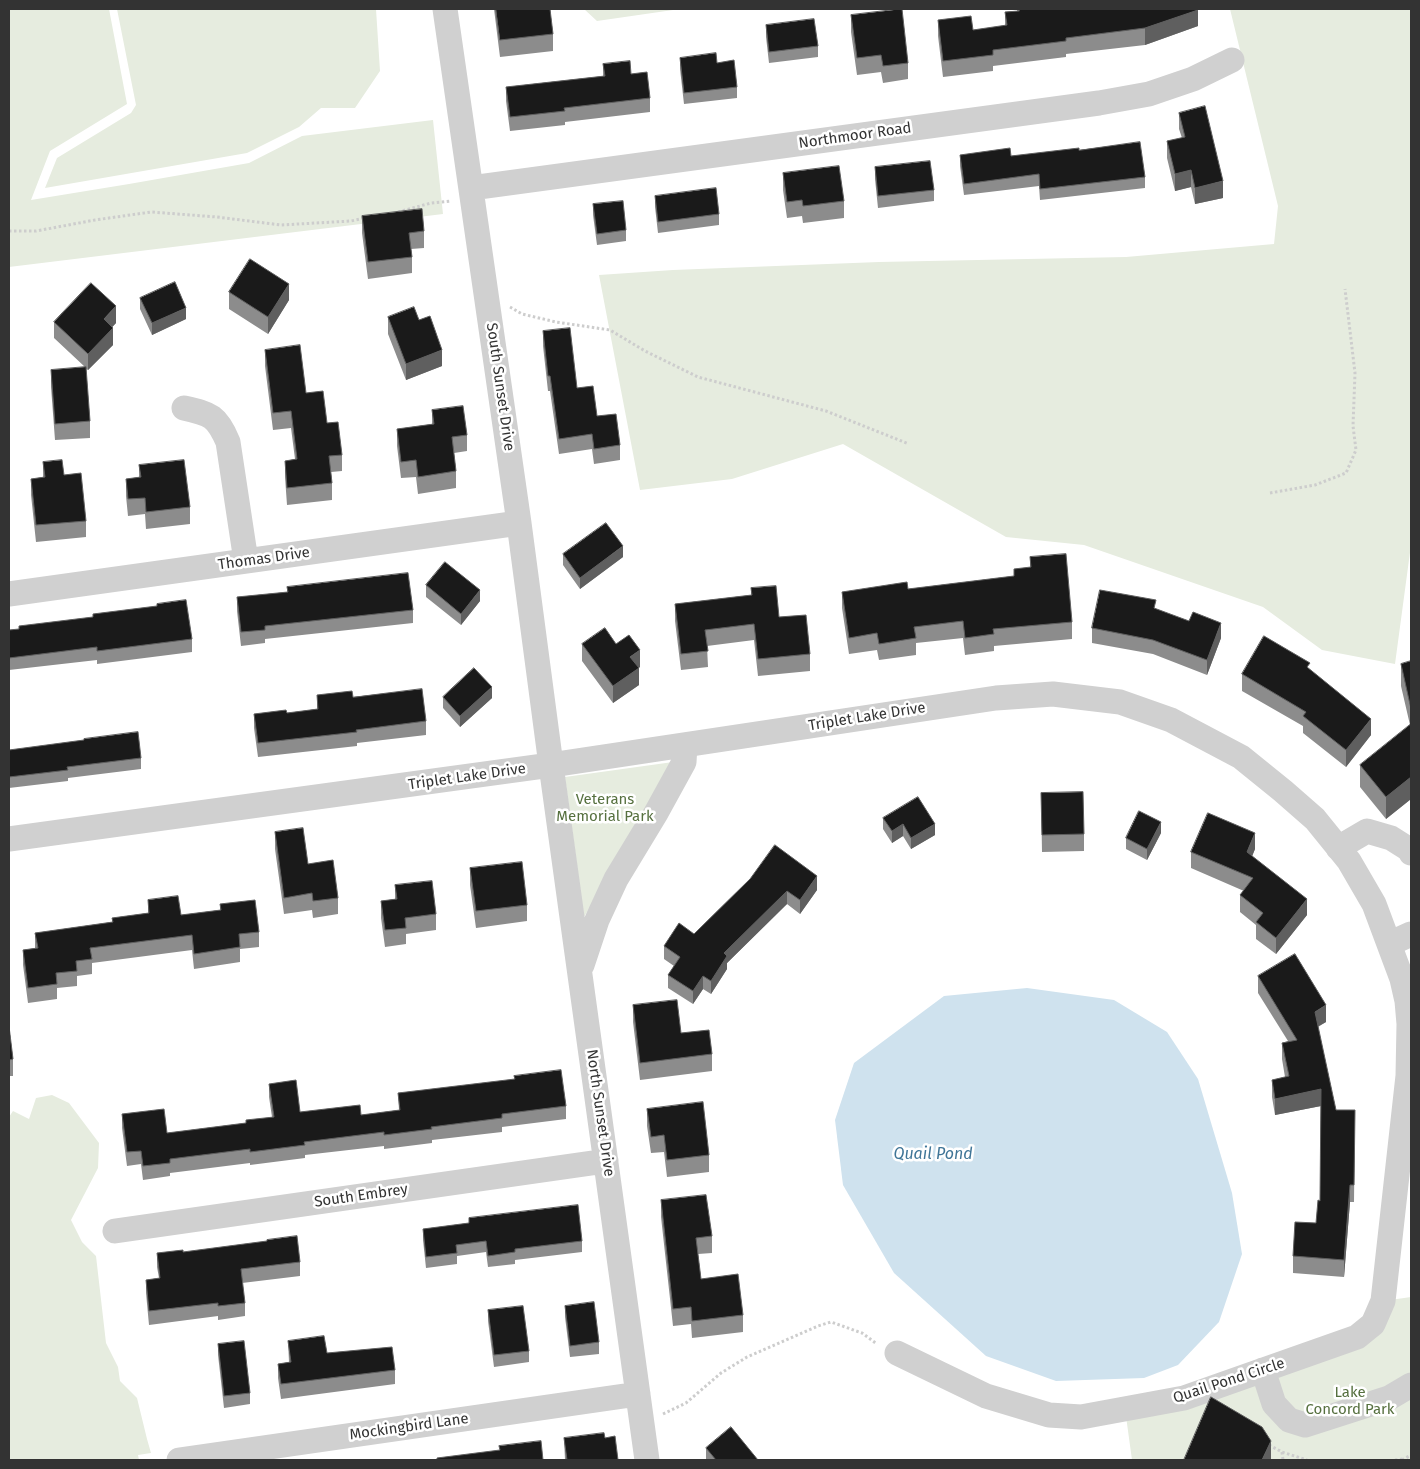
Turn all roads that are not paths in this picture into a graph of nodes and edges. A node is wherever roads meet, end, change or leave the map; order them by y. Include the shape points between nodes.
1 (445, 9) edge
2 (1232, 60) dead end
3 (462, 194) junction
4 (184, 408) dead end
5 (520, 524) junction
6 (246, 561) junction
7 (9, 594) edge
8 (685, 745) junction
9 (551, 765) junction
10 (9, 839) edge
11 (1338, 848) junction
12 (1411, 853) edge
13 (1411, 934) edge
14 (1389, 944) junction
15 (580, 973) junction
16 (1409, 1001) edge
17 (1405, 1156) edge
18 (606, 1161) junction
19 (115, 1231) dead end
20 (1400, 1256) edge
21 (890, 1351) road end
22 (1263, 1370) junction
23 (1411, 1385) edge
24 (638, 1394) junction
25 (179, 1460) edge
26 (647, 1460) edge

1 - 3 street, South Sunset Drive
2 - 3 street, Northmoor Road via 1193,79 1149,94 1099,103
3 - 5 street, South Sunset Drive
4 - 6 street via 213,417 228,442
5 - 6 street, Thomas Drive
5 - 9 street, South Sunset Drive
6 - 7 street, Thomas Drive
8 - 9 street, Triplet Lake Drive
8 - 11 street, Triplet Lake Drive via 996,698 1053,694 1120,702 1171,720 1240,757 1315,819
8 - 15 street via 684,762 616,879 597,920
9 - 10 street, Triplet Lake Drive
9 - 15 street, North Sunset Drive
11 - 12 street via 1367,831 1391,838
11 - 14 street, Triplet Lake Drive via 1374,904
13 - 14 street
14 - 16 street, Triplet Lake Drive
15 - 18 street, North Sunset Drive
16 - 17 street, Triplet Lake Drive
17 - 20 street, Quail Pond Circle
18 - 19 street, South Embrey
18 - 24 street, North Sunset Drive
20 - 22 street, Quail Pond Circle via 1374,1324 1357,1337
21 - 22 street, Quail Pond Circle via 986,1396 1049,1415 1082,1417 1184,1398
22 - 23 street via 1274,1404 1289,1420 1305,1425 1389,1398
24 - 25 street, Mockingbird Lane
24 - 26 street, North Sunset Drive

